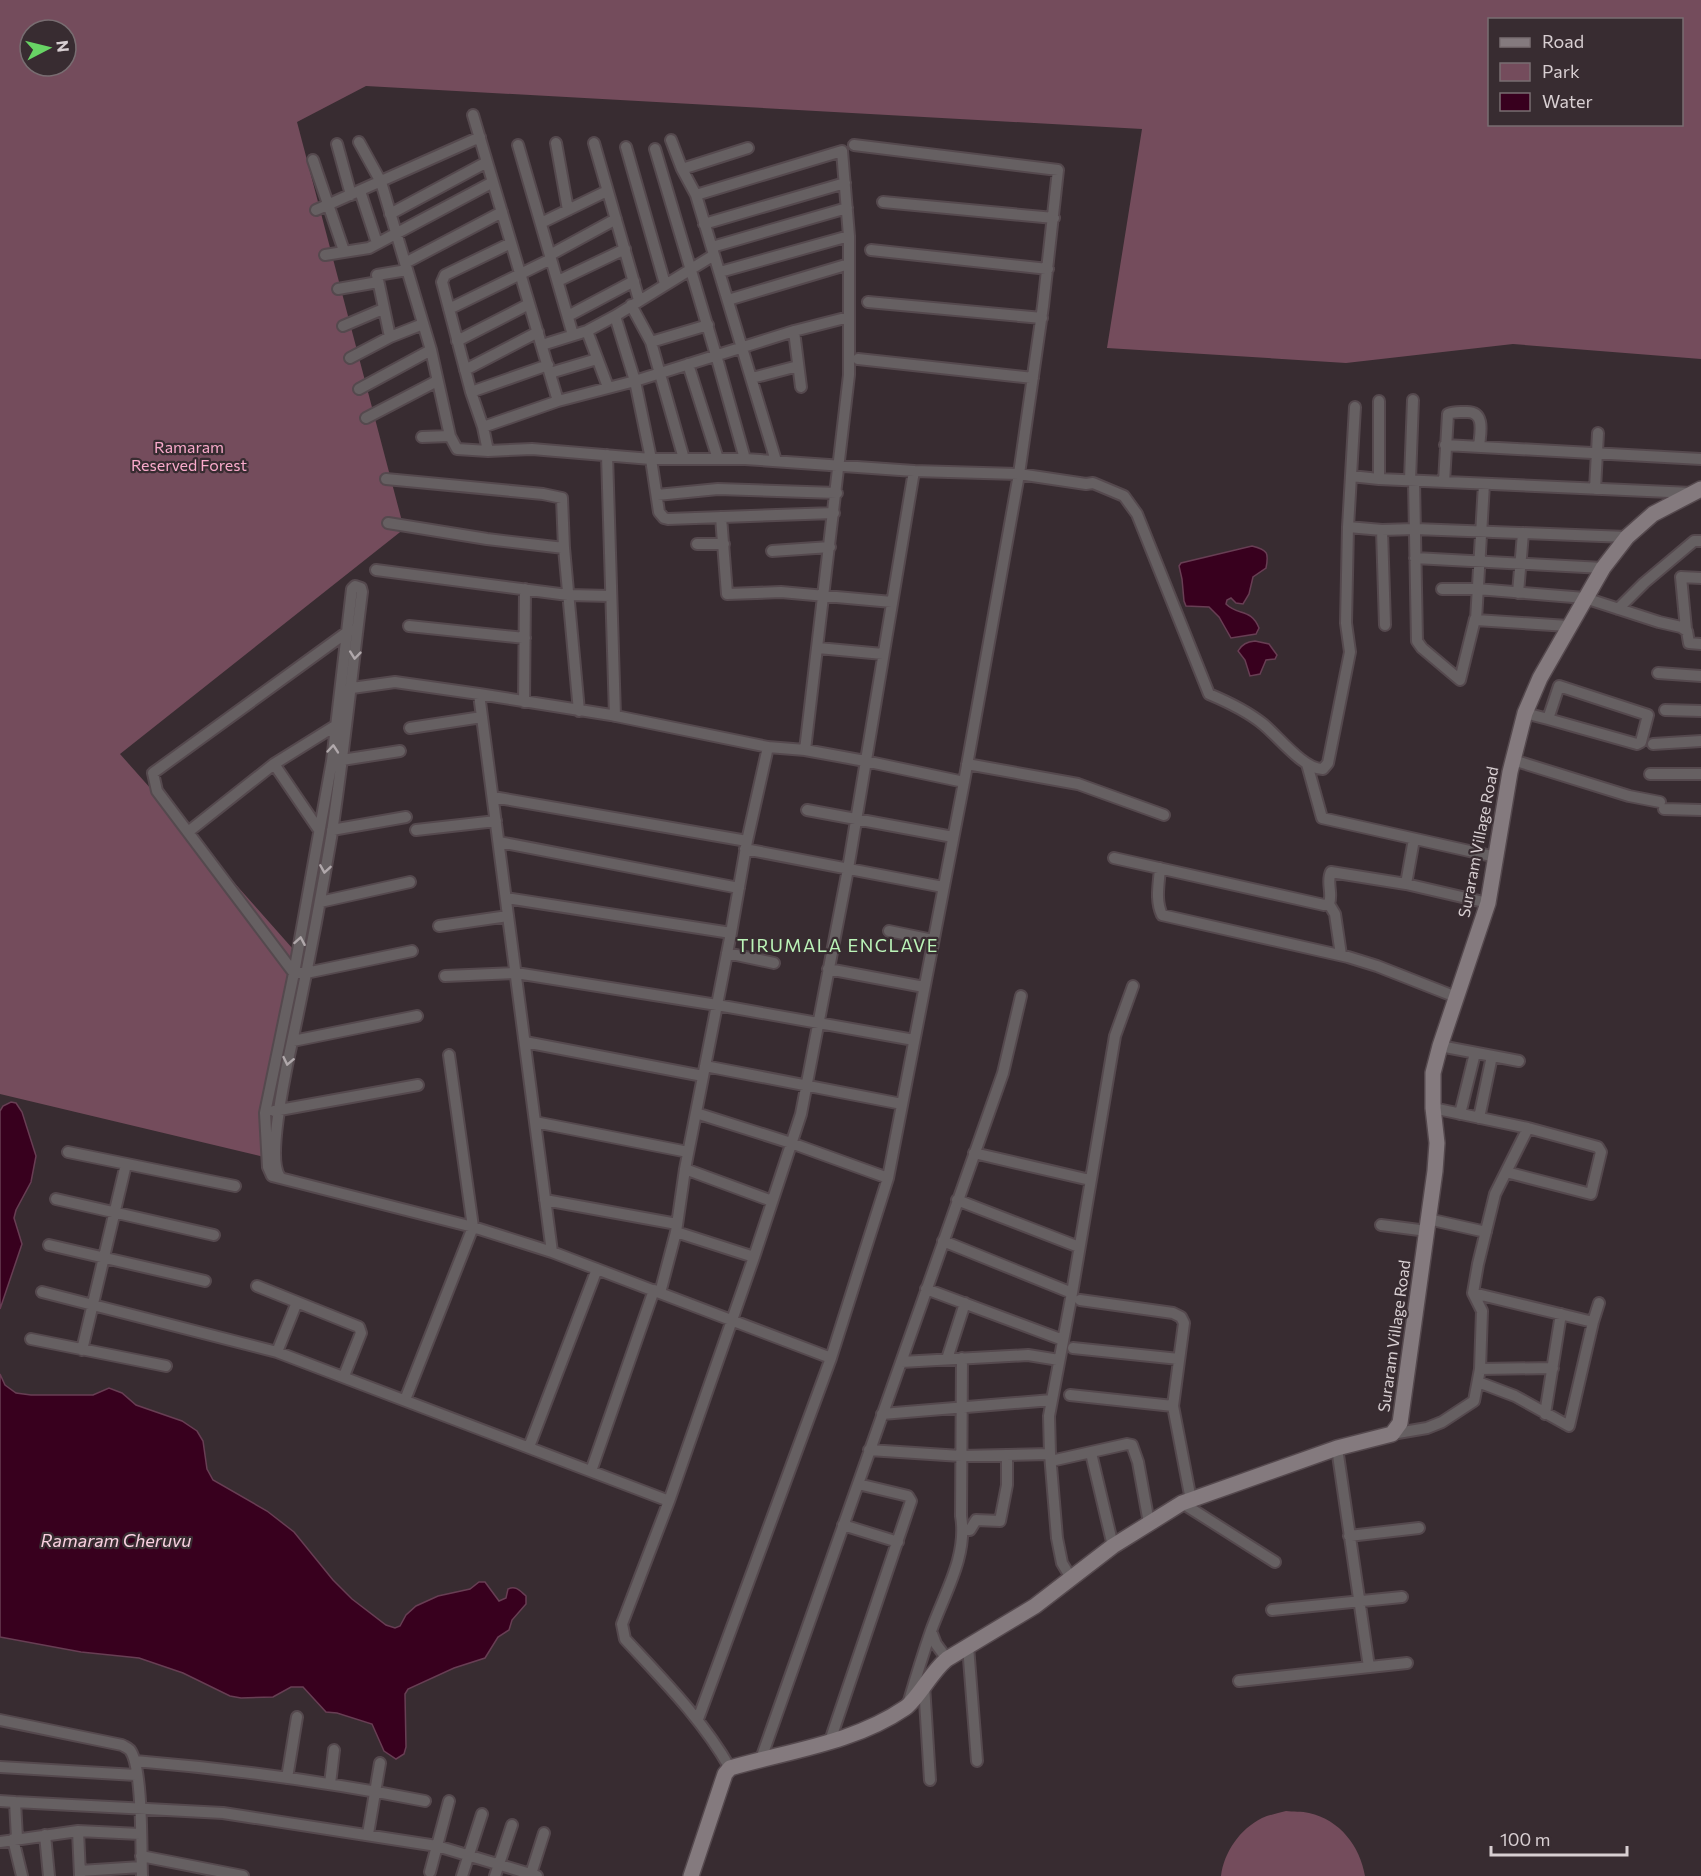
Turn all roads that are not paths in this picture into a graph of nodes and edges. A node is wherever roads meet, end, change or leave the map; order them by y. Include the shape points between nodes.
1 (473, 115) dead end
2 (480, 137) junction
3 (671, 140) dead end
4 (358, 142) dead end
5 (556, 143) dead end
6 (594, 143) dead end
7 (337, 144) dead end
8 (854, 144) dead end
9 (518, 145) dead end
10 (626, 147) dead end
11 (748, 148) dead end
12 (655, 149) dead end
13 (313, 160) dead end
14 (487, 162) junction
15 (682, 169) junction
16 (381, 182) junction
17 (493, 183) junction
18 (844, 183) junction
19 (607, 191) junction
20 (355, 193) junction
21 (696, 195) junction
22 (883, 201) dead end
23 (329, 205) junction
24 (847, 208) junction
25 (316, 210) dead end
26 (568, 210) junction
27 (502, 212) junction
28 (390, 214) junction
29 (1054, 218) junction
30 (616, 219) junction
31 (541, 223) junction
32 (704, 224) junction
33 (396, 232) junction
34 (849, 236) junction
35 (376, 243) junction
36 (511, 243) junction
37 (625, 249) junction
38 (871, 250) dead end
39 (344, 251) junction
40 (713, 251) junction
41 (326, 255) dead end
42 (551, 257) junction
43 (849, 264) junction
44 (406, 267) junction
45 (690, 268) junction
46 (1048, 269) junction
47 (720, 272) junction
48 (520, 273) junction
49 (558, 281) junction
50 (634, 281) junction
51 (378, 282) junction
52 (666, 284) junction
53 (338, 289) dead end
54 (728, 300) junction
55 (635, 302) junction
56 (868, 302) dead end
57 (530, 304) junction
58 (383, 309) junction
59 (449, 309) junction
60 (568, 316) junction
61 (615, 316) junction
62 (849, 317) junction
63 (1042, 318) junction
64 (423, 324) junction
65 (708, 325) junction
66 (343, 326) dead end
67 (587, 331) junction
68 (794, 331) junction
69 (538, 332) junction
70 (573, 335) junction
71 (390, 337) junction
72 (457, 341) junction
73 (651, 342) junction
74 (542, 345) junction
75 (743, 347) junction
76 (431, 350) junction
77 (716, 355) junction
78 (350, 358) dead end
79 (597, 359) junction
80 (858, 359) dead end
81 (688, 364) junction
82 (798, 366) junction
83 (549, 369) junction
84 (465, 370) junction
85 (658, 373) junction
86 (752, 378) junction
87 (1033, 378) junction
88 (437, 381) junction
89 (636, 381) junction
90 (608, 387) junction
91 (801, 387) dead end
92 (359, 389) dead end
93 (471, 392) junction
94 (1413, 400) dead end
95 (558, 401) junction
96 (1379, 401) dead end
97 (1355, 407) dead end
98 (366, 418) dead end
99 (483, 427) junction
100 (1598, 433) dead end
101 (450, 436) junction
102 (422, 437) dead end
103 (1445, 446) junction
104 (1479, 447) junction
105 (488, 451) junction
106 (1596, 453) junction
107 (607, 455) junction
108 (651, 459) junction
109 (684, 459) junction
110 (718, 459) junction
111 (745, 459) junction
112 (1701, 459) edge
113 (776, 461) junction
114 (838, 465) junction
115 (914, 471) junction
116 (1019, 474) junction
117 (1351, 476) junction
118 (386, 479) dead end
119 (1379, 479) junction
120 (1412, 481) junction
121 (1444, 482) junction
122 (1484, 484) junction
123 (1595, 489) junction
124 (1699, 492) edge
125 (837, 493) junction
126 (657, 495) junction
127 (834, 513) junction
128 (721, 517) junction
129 (388, 523) dead end
130 (1348, 527) junction
131 (1415, 529) junction
132 (1382, 530) junction
133 (1481, 531) junction
134 (1523, 533) junction
135 (1627, 537) junction
136 (1701, 541) edge
137 (697, 544) dead end
138 (724, 544) junction
139 (830, 547) junction
140 (564, 548) junction
141 (771, 551) dead end
142 (1415, 558) junction
143 (1479, 561) junction
144 (1520, 564) junction
145 (1603, 568) junction
146 (376, 570) dead end
147 (1701, 578) edge
148 (525, 589) junction
149 (1442, 589) dead end
150 (1477, 589) junction
151 (1518, 592) junction
152 (568, 595) junction
153 (824, 595) junction
154 (611, 596) junction
155 (1585, 598) junction
156 (892, 602) junction
157 (1618, 609) junction
158 (1475, 618) junction
159 (1385, 625) dead end
160 (358, 626) junction
161 (409, 626) dead end
162 (1568, 626) junction
163 (1686, 629) junction
164 (346, 631) junction
165 (525, 638) junction
166 (1701, 644) edge
167 (818, 648) junction
168 (883, 654) junction
169 (1658, 674) dead end
170 (1701, 676) edge
171 (352, 688) junction
172 (479, 694) junction
173 (525, 702) junction
174 (1665, 710) dead end
175 (579, 711) junction
176 (1701, 711) edge
177 (1525, 713) junction
178 (615, 716) junction
179 (482, 717) junction
180 (1548, 719) junction
181 (335, 726) junction
182 (410, 728) dead end
183 (1701, 741) edge
184 (1653, 744) dead end
185 (768, 747) junction
186 (805, 750) junction
187 (400, 751) dead end
188 (342, 760) junction
189 (865, 760) junction
190 (1513, 760) junction
191 (967, 764) junction
192 (1307, 764) junction
193 (274, 765) junction
194 (1650, 774) dead end
195 (1701, 774) edge
196 (964, 782) junction
197 (493, 797) junction
198 (807, 810) dead end
199 (1701, 810) edge
200 (1164, 815) dead end
201 (405, 817) dead end
202 (856, 819) junction
203 (496, 821) junction
204 (319, 830) junction
205 (332, 830) junction
206 (416, 830) dead end
207 (188, 832) junction
208 (953, 837) junction
209 (1414, 839) junction
210 (499, 842) junction
211 (746, 845) junction
212 (1496, 857) junction
213 (1114, 858) dead end
214 (1160, 868) junction
215 (848, 869) junction
216 (410, 882) dead end
217 (1406, 884) junction
218 (944, 887) junction
219 (738, 888) junction
220 (506, 898) junction
221 (320, 902) junction
222 (1488, 903) junction
223 (1329, 904) junction
224 (508, 916) junction
225 (439, 926) dead end
226 (889, 931) dead end
227 (731, 933) junction
228 (933, 940) junction
229 (412, 951) dead end
230 (727, 953) junction
231 (1341, 955) junction
232 (774, 963) dead end
233 (828, 969) junction
234 (294, 973) junction
235 (306, 973) junction
236 (516, 974) junction
237 (445, 976) dead end
238 (1133, 986) dead end
239 (924, 987) junction
240 (1021, 996) dead end
241 (1456, 997) junction
242 (717, 1005) junction
243 (417, 1016) dead end
244 (817, 1024) junction
245 (914, 1040) junction
246 (292, 1041) junction
247 (525, 1042) junction
248 (1440, 1046) junction
249 (1475, 1053) junction
250 (449, 1055) dead end
251 (1492, 1056) junction
252 (1519, 1061) dead end
253 (704, 1071) junction
254 (418, 1085) dead end
255 (806, 1085) junction
256 (902, 1104) junction
257 (1433, 1108) junction
258 (278, 1111) junction
259 (265, 1113) junction
260 (696, 1113) junction
261 (1460, 1114) junction
262 (1479, 1118) junction
263 (535, 1122) junction
264 (1528, 1128) junction
265 (791, 1143) junction
266 (68, 1152) dead end
267 (688, 1152) junction
268 (974, 1153) junction
269 (126, 1164) junction
270 (685, 1169) junction
271 (1506, 1172) junction
272 (280, 1177) junction
273 (888, 1178) junction
274 (1090, 1180) junction
275 (235, 1186) dead end
276 (56, 1199) dead end
277 (545, 1200) junction
278 (957, 1200) junction
279 (772, 1201) junction
280 (115, 1213) junction
281 (1381, 1225) dead end
282 (1427, 1225) junction
283 (473, 1227) junction
284 (677, 1228) junction
285 (1486, 1232) junction
286 (214, 1235) dead end
287 (943, 1241) junction
288 (49, 1245) dead end
289 (1079, 1247) junction
290 (552, 1252) junction
291 (754, 1257) junction
292 (104, 1258) junction
293 (597, 1269) junction
294 (206, 1281) dead end
295 (257, 1286) dead end
296 (926, 1289) junction
297 (42, 1292) dead end
298 (657, 1292) junction
299 (1473, 1293) junction
300 (1076, 1296) junction
301 (297, 1302) junction
302 (965, 1303) junction
303 (1599, 1304) dead end
304 (94, 1305) junction
305 (1561, 1314) junction
306 (731, 1320) junction
307 (1593, 1322) junction
308 (31, 1339) dead end
309 (1063, 1340) junction
310 (1073, 1348) dead end
311 (82, 1350) junction
312 (277, 1352) junction
313 (831, 1358) junction
314 (962, 1358) junction
315 (946, 1359) junction
316 (1179, 1359) junction
317 (1059, 1360) junction
318 (900, 1362) junction
319 (166, 1366) dead end
320 (1553, 1368) junction
321 (1480, 1369) junction
322 (344, 1376) junction
323 (1478, 1382) junction
324 (1070, 1395) dead end
325 (405, 1400) junction
326 (1052, 1400) junction
327 (1173, 1406) junction
328 (962, 1407) junction
329 (882, 1414) junction
330 (1545, 1414) junction
331 (1392, 1434) junction
332 (529, 1447) junction
333 (1337, 1448) junction
334 (869, 1450) junction
335 (1091, 1453) junction
336 (1006, 1455) junction
337 (961, 1456) junction
338 (1050, 1457) junction
339 (591, 1471) junction
340 (858, 1484) junction
341 (669, 1501) junction
342 (1186, 1502) junction
343 (1149, 1523) junction
344 (843, 1525) junction
345 (1419, 1528) dead end
346 (963, 1530) junction
347 (1349, 1536) junction
348 (898, 1542) junction
349 (1113, 1546) junction
350 (1275, 1562) dead end
351 (1071, 1578) junction
352 (1402, 1597) dead end
353 (1358, 1602) junction
354 (1272, 1610) dead end
355 (931, 1631) junction
356 (968, 1646) junction
357 (947, 1659) junction
358 (1407, 1662) dead end
359 (1369, 1667) junction
360 (1239, 1681) dead end
361 (924, 1684) junction
362 (907, 1707) junction
363 (297, 1717) dead end
364 (698, 1719) junction
365 (0, 1720) edge
366 (830, 1742) junction
367 (334, 1750) dead end
368 (761, 1759) junction
369 (135, 1761) junction
370 (977, 1761) dead end
371 (380, 1763) dead end
372 (0, 1767) edge
373 (730, 1768) junction
374 (136, 1775) junction
375 (287, 1778) junction
376 (930, 1780) dead end
377 (330, 1784) junction
378 (375, 1791) junction
379 (0, 1801) edge
380 (425, 1801) dead end
381 (449, 1801) dead end
382 (15, 1802) junction
383 (140, 1808) junction
384 (482, 1814) dead end
385 (512, 1825) dead end
386 (78, 1831) junction
387 (544, 1833) dead end
388 (140, 1834) junction
389 (368, 1834) junction
390 (45, 1835) junction
391 (15, 1839) junction
392 (0, 1842) edge
393 (437, 1846) junction
394 (468, 1857) junction
395 (141, 1866) edge
396 (497, 1871) edge
397 (430, 1872) dead end
398 (80, 1874) edge
399 (531, 1875) edge
400 (22, 1876) edge
401 (49, 1876) edge
402 (243, 1876) edge
403 (462, 1876) edge
404 (690, 1876) edge

1 - 2 street
2 - 14 street
2 - 16 street
3 - 15 street
4 - 16 street
5 - 26 street
6 - 19 street
7 - 20 street
8 - 29 street via 1058,170
9 - 31 street
10 - 52 street
11 - 15 street
12 - 45 street
13 - 23 street
14 - 17 street
14 - 28 street
15 - 21 street
16 - 20 street
16 - 28 street
17 - 27 street
17 - 33 street
18 - 21 street via 842,151
18 - 24 street
18 - 32 street
19 - 26 street
19 - 30 street
20 - 23 street
20 - 35 street
21 - 32 street
22 - 29 street
23 - 25 street
23 - 39 street
24 - 34 street
24 - 40 street
26 - 31 street
27 - 36 street
27 - 44 street
28 - 33 street
29 - 46 street
30 - 37 street
30 - 42 street
31 - 42 street
32 - 40 street
33 - 35 street
33 - 44 street
34 - 43 street
34 - 47 street
35 - 39 street via 369,248
36 - 48 street
36 - 59 street via 445,275 442,282
37 - 49 street
37 - 50 street
38 - 46 street
39 - 41 street
40 - 45 street
40 - 47 street
42 - 48 street
42 - 49 street
43 - 54 street
43 - 62 street
44 - 51 street via 377,275
44 - 64 street
45 - 52 street
45 - 65 street
46 - 63 street
47 - 54 street
48 - 57 street
48 - 59 street
49 - 60 street
50 - 55 street
50 - 60 street
51 - 53 street
51 - 58 street
52 - 55 street
54 - 75 street
55 - 61 street
55 - 73 street
56 - 63 street
57 - 69 street
57 - 72 street
58 - 66 street
58 - 71 street
59 - 72 street
60 - 70 street
61 - 67 street
61 - 89 street
62 - 68 street
62 - 114 street via 849,375
63 - 87 street
64 - 71 street
64 - 76 street
65 - 73 street
65 - 77 street
67 - 70 street
67 - 79 street
68 - 75 street
68 - 82 street
69 - 74 street
69 - 84 street
70 - 74 street
71 - 78 street
72 - 84 street
73 - 85 street
74 - 83 street
75 - 77 street
75 - 86 street
76 - 88 street
76 - 92 street
77 - 81 street
77 - 111 street
79 - 83 street
79 - 90 street
80 - 87 street
81 - 85 street
81 - 110 street
82 - 86 street
82 - 91 street
83 - 93 street
83 - 95 street
84 - 93 street
85 - 89 street
85 - 109 street
86 - 113 street
87 - 116 street
88 - 98 street
88 - 101 street
89 - 90 street
89 - 108 street
90 - 95 street
93 - 99 street
94 - 120 street
95 - 99 street
96 - 119 street
97 - 117 street
99 - 105 street
100 - 106 street
101 - 102 street
101 - 105 street via 458,449
103 - 104 street
103 - 104 street via 1448,414 1474,412 1480,420
103 - 121 street
104 - 106 street
105 - 107 street
106 - 112 street
106 - 123 street
107 - 108 street
107 - 154 street
108 - 109 street
108 - 126 street
109 - 110 street
110 - 111 street
111 - 113 street
113 - 114 street
114 - 115 street
114 - 125 street
115 - 116 street
115 - 156 street
116 - 191 street
116 - 192 street via 1093,483 1124,496 1137,514 1209,694 1263,724
117 - 119 street
117 - 130 street
118 - 140 street via 562,498
119 - 120 street
120 - 121 street
120 - 131 street
121 - 122 street
122 - 123 street
122 - 133 street
123 - 124 street
124 - 135 main road, Suraram Village Road via 1653,514
125 - 126 street via 718,489
125 - 127 street
126 - 128 street via 659,512 664,518
127 - 128 street
127 - 139 street
128 - 138 street
129 - 140 street
130 - 132 street
130 - 192 street via 1346,624 1350,651 1328,763 1323,769
131 - 132 street
131 - 133 street
131 - 142 street
132 - 159 street
133 - 134 street
133 - 143 street
134 - 135 street
134 - 144 street
135 - 145 main road, Suraram Village Road
136 - 157 street via 1694,541
137 - 138 street
138 - 153 street via 727,594
139 - 141 street
139 - 153 street
140 - 152 street
142 - 143 street
142 - 158 street via 1417,641 1460,680
143 - 144 street
143 - 150 street
144 - 145 street
144 - 151 street
145 - 155 main road, Suraram Village Road
146 - 148 street
147 - 163 street via 1681,577
148 - 152 street
148 - 165 street
149 - 150 street
150 - 151 street
150 - 158 street
151 - 155 street
152 - 154 street
152 - 175 street
153 - 156 street
153 - 167 street
154 - 178 street
155 - 157 street
155 - 162 main road, Suraram Village Road
156 - 168 street
157 - 163 street
158 - 162 street
160 - 164 street
160 - 164 street via 362,590 355,586
160 -> 171 street
161 - 165 street
162 - 177 main road, Suraram Village Road
163 - 166 street via 1689,643
164 - 181 street
164 - 207 street via 153,773 157,791
165 - 173 street
167 - 168 street
167 - 186 street
168 - 189 street
169 - 170 street
171 - 172 street via 395,682
171 - 188 street
172 - 173 street
172 - 179 street
173 - 175 street
174 - 176 street
175 - 178 street
177 - 180 street
177 - 190 main road, Suraram Village Road
178 - 185 street
179 - 182 street
179 - 197 street
180 - 180 street via 1559,686 1648,715 1639,744
181 - 193 street
204 -> 181 street
183 - 184 street
185 - 186 street
185 - 211 street
186 - 189 street
187 - 188 street
188 - 205 street
189 - 196 street
189 - 202 street
190 - 199 street via 1662,805
190 - 212 main road, Suraram Village Road
191 - 196 street
191 - 200 street via 1078,784
192 - 209 street via 1322,818
193 - 204 street
193 - 207 street
194 - 195 street
196 - 208 street
197 - 203 street
197 - 211 street
198 - 202 street
201 - 205 street
202 - 208 street
202 - 215 street
203 - 206 street
203 - 210 street
234 -> 204 street
205 -> 221 street
207 - 234 street
208 - 218 street
209 - 212 street
209 - 217 street
210 - 219 street
210 - 220 street
211 - 215 street
211 - 219 street
212 - 222 main road, Suraram Village Road
213 - 214 street
214 - 223 street
214 - 231 street via 1157,895 1162,915
215 - 218 street
215 - 233 street
216 - 221 street
217 - 222 street
217 - 223 street via 1331,872
218 - 228 street
219 - 227 street
220 - 224 street
220 - 227 street
221 - 235 street
222 - 241 main road, Suraram Village Road
223 - 231 street via 1335,914
224 - 225 street
224 - 236 street
226 - 228 street
227 - 230 street
228 - 239 street
229 - 235 street
230 - 232 street
230 - 242 street
231 - 241 street
233 - 239 street
233 - 244 street
234 - 235 street
234 - 259 street
235 - 246 street
236 - 237 street
236 - 242 street
236 - 247 street
238 - 274 street via 1115,1036
239 - 245 street
240 - 268 street via 1003,1072
241 - 248 main road, Suraram Village Road
242 - 244 street
242 - 253 street
243 - 246 street
244 - 245 street
244 - 255 street
245 - 256 street
246 -> 258 street
247 - 253 street
247 - 263 street
248 - 249 street
248 - 257 main road, Suraram Village Road via 1433,1073
249 - 251 street
249 - 261 street
250 - 283 street
251 - 252 street
251 - 262 street
253 - 255 street
253 - 260 street
254 - 258 street
255 - 256 street
255 - 265 street
256 - 273 street
257 - 261 street
257 - 282 main road, Suraram Village Road via 1437,1143
258 - 259 street
258 - 272 street via 276,1166
259 - 272 street via 268,1167 272,1176
260 - 265 street
260 - 267 street
261 - 262 street
262 - 264 street
263 - 267 street
263 - 277 street
264 - 271 street
264 - 271 street via 1600,1149 1593,1192 1588,1194
265 - 273 street
265 - 279 street
266 - 269 street
267 - 270 street
268 - 274 street
268 - 278 street
269 - 275 street
269 - 280 street
270 - 279 street
270 - 284 street
271 - 285 street via 1495,1194
272 - 283 street
273 - 313 street
274 - 289 street
276 - 280 street
277 - 284 street
277 - 290 street
278 - 287 street
278 - 289 street
279 - 291 street
280 - 286 street
280 - 292 street
281 - 282 street
282 - 285 street
282 - 331 main road, Suraram Village Road via 1400,1423
283 - 290 street
283 - 325 street
284 - 291 street
284 - 298 street
285 - 299 street
287 - 296 street
287 - 300 street
288 - 292 street
289 - 300 street
290 - 293 street
291 - 306 street
292 - 294 street
292 - 304 street
293 - 298 street
293 - 332 street
295 - 301 street
296 - 302 street
296 - 318 street
297 - 304 street
298 - 306 street
298 - 339 street
299 - 305 street
299 - 321 street via 1482,1311
300 - 309 street
300 - 316 street via 1181,1317 1184,1323
301 - 312 street
301 - 322 street via 359,1327 361,1333
302 - 309 street
302 - 315 street
303 - 307 street
304 - 311 street
304 - 312 street
305 - 307 street
305 - 320 street
306 - 313 street
306 - 341 street
307 - 330 street via 1569,1426
308 - 311 street
309 - 317 street
310 - 316 street
311 - 319 street
312 - 322 street
313 - 364 street
314 - 315 street
314 - 317 street via 1028,1355
314 - 328 street
315 - 318 street
316 - 327 street
317 - 326 street
318 - 329 street
320 - 321 street
320 - 330 street
321 - 323 street
322 - 325 street
323 - 330 street via 1515,1396
323 - 331 street via 1474,1401 1442,1422
324 - 327 street
325 - 332 street
326 - 328 street
326 - 338 street
327 - 342 street
328 - 329 street
328 - 337 street
329 - 334 street
331 - 333 main road, Suraram Village Road
332 - 339 street
333 - 342 main road, Suraram Village Road
333 - 347 street
334 - 337 street
334 - 340 street
335 - 338 street
335 - 343 street via 1132,1445
335 - 349 street
336 - 337 street
336 - 338 street
336 - 346 street via 1007,1485 1000,1521 976,1520 970,1530
337 - 346 street
338 - 351 street via 1057,1538 1062,1563
339 - 341 street
340 - 344 street
340 - 348 street via 910,1498
341 - 364 street via 622,1624 623,1632 625,1639
342 - 343 main road, Suraram Village Road
342 - 350 street
343 - 349 main road, Suraram Village Road
344 - 348 street
344 - 368 street
345 - 347 street
346 - 355 street via 960,1556
347 - 353 street
348 - 366 street
349 - 351 main road, Suraram Village Road
351 - 356 main road, Suraram Village Road via 1035,1606
352 - 353 street
353 - 354 street
353 - 359 street
355 - 357 street
355 - 362 street
356 - 357 main road, Suraram Village Road
356 - 370 street
357 - 361 main road, Suraram Village Road
358 - 359 street
359 - 360 street
361 - 362 main road, Suraram Village Road
361 - 376 street
362 - 366 main road, Suraram Village Road
363 - 375 street
364 - 373 street
365 - 369 street via 122,1745
366 - 368 main road, Suraram Village Road
367 - 377 street
368 - 373 main road, Suraram Village Road
369 - 374 street
369 - 375 street
371 - 378 street
372 - 374 street
373 - 404 main road
374 - 383 street
375 - 377 street
377 - 378 street
378 - 380 street
378 - 389 street
379 - 382 street
381 - 393 street
382 - 383 street
382 - 391 street
383 - 388 street
383 - 389 street via 223,1814
384 - 394 street
385 - 396 street
386 - 388 street
386 - 390 street
386 - 398 street
387 - 399 street
388 - 395 street
389 - 393 street
390 - 391 street
390 - 401 street
391 - 392 street
391 - 400 street
393 - 394 street
393 - 397 street
394 - 396 street
394 - 403 street
395 - 398 street
395 - 402 street
396 - 399 street

